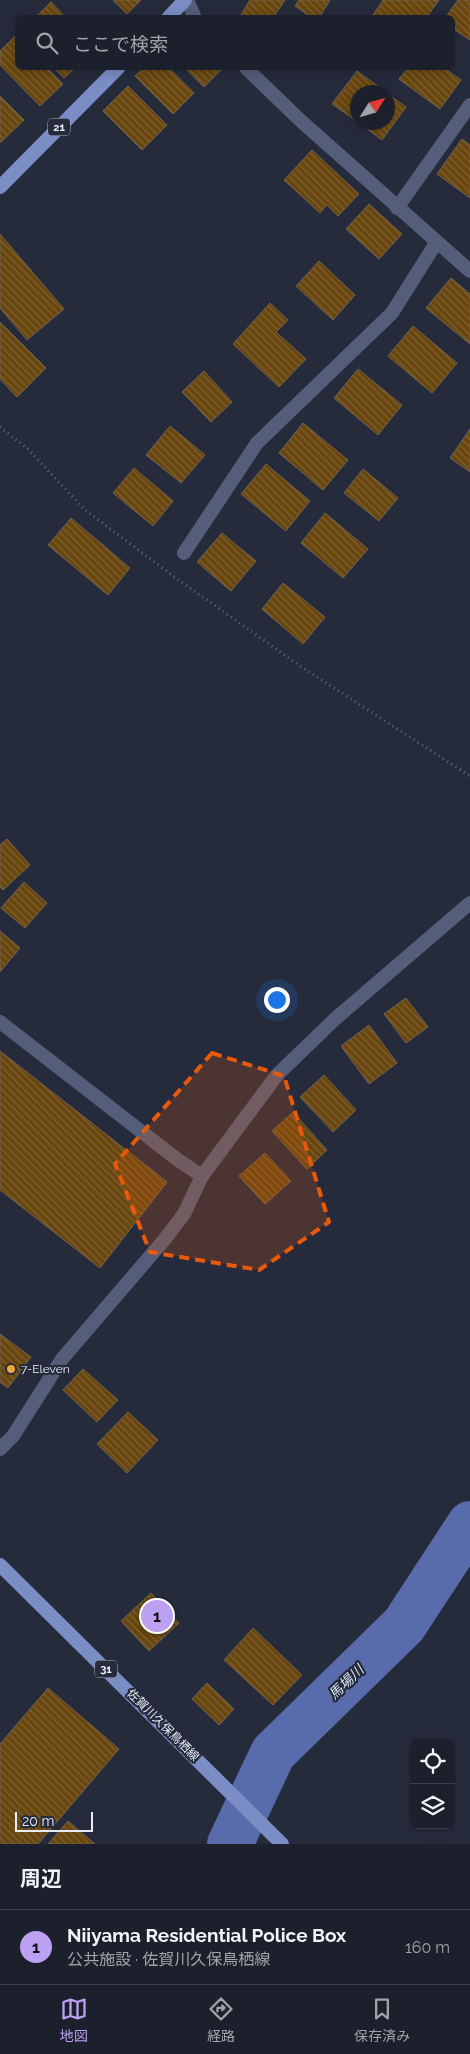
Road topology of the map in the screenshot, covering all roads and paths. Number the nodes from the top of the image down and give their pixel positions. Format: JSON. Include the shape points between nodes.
{"nodes":[{"id":1,"x":186,"y":0,"type":"edge"},
{"id":2,"x":171,"y":15,"type":"edge"},
{"id":3,"x":193,"y":15,"type":"edge"},
{"id":4,"x":116,"y":70,"type":"edge"},
{"id":5,"x":248,"y":70,"type":"edge"},
{"id":6,"x":470,"y":105,"type":"edge"},
{"id":7,"x":0,"y":187,"type":"edge"},
{"id":8,"x":397,"y":208,"type":"junction"},
{"id":9,"x":436,"y":243,"type":"junction"},
{"id":10,"x":470,"y":271,"type":"edge"},
{"id":11,"x":0,"y":427,"type":"edge"},
{"id":12,"x":184,"y":553,"type":"dead end"},
{"id":13,"x":470,"y":776,"type":"edge"},
{"id":14,"x":470,"y":903,"type":"edge"},
{"id":15,"x":0,"y":1022,"type":"edge"},
{"id":16,"x":202,"y":1176,"type":"junction"},
{"id":17,"x":0,"y":1450,"type":"edge"},
{"id":18,"x":0,"y":1565,"type":"edge"},
{"id":19,"x":282,"y":1844,"type":"edge"}],
"edges":[{"from":1,"to":2,"type":"main road"},
{"from":1,"to":3,"type":"street"},
{"from":4,"to":7,"type":"main road","number":"21"},
{"from":5,"to":8,"type":"street"},
{"from":6,"to":8,"type":"street"},
{"from":8,"to":9,"type":"street"},
{"from":9,"to":10,"type":"street"},
{"from":9,"to":12,"type":"street","via":[[392,313],[256,443]]},
{"from":11,"to":13,"type":"path","via":[[28,450],[86,510],[173,576],[300,666]]},
{"from":14,"to":16,"type":"street","via":[[335,1019],[277,1075]]},
{"from":15,"to":16,"type":"street"},
{"from":16,"to":17,"type":"street","via":[[184,1214],[62,1359],[14,1436]]},
{"from":18,"to":19,"type":"main road","name":"佐賀川久保鳥栖線","number":"31"}]}
